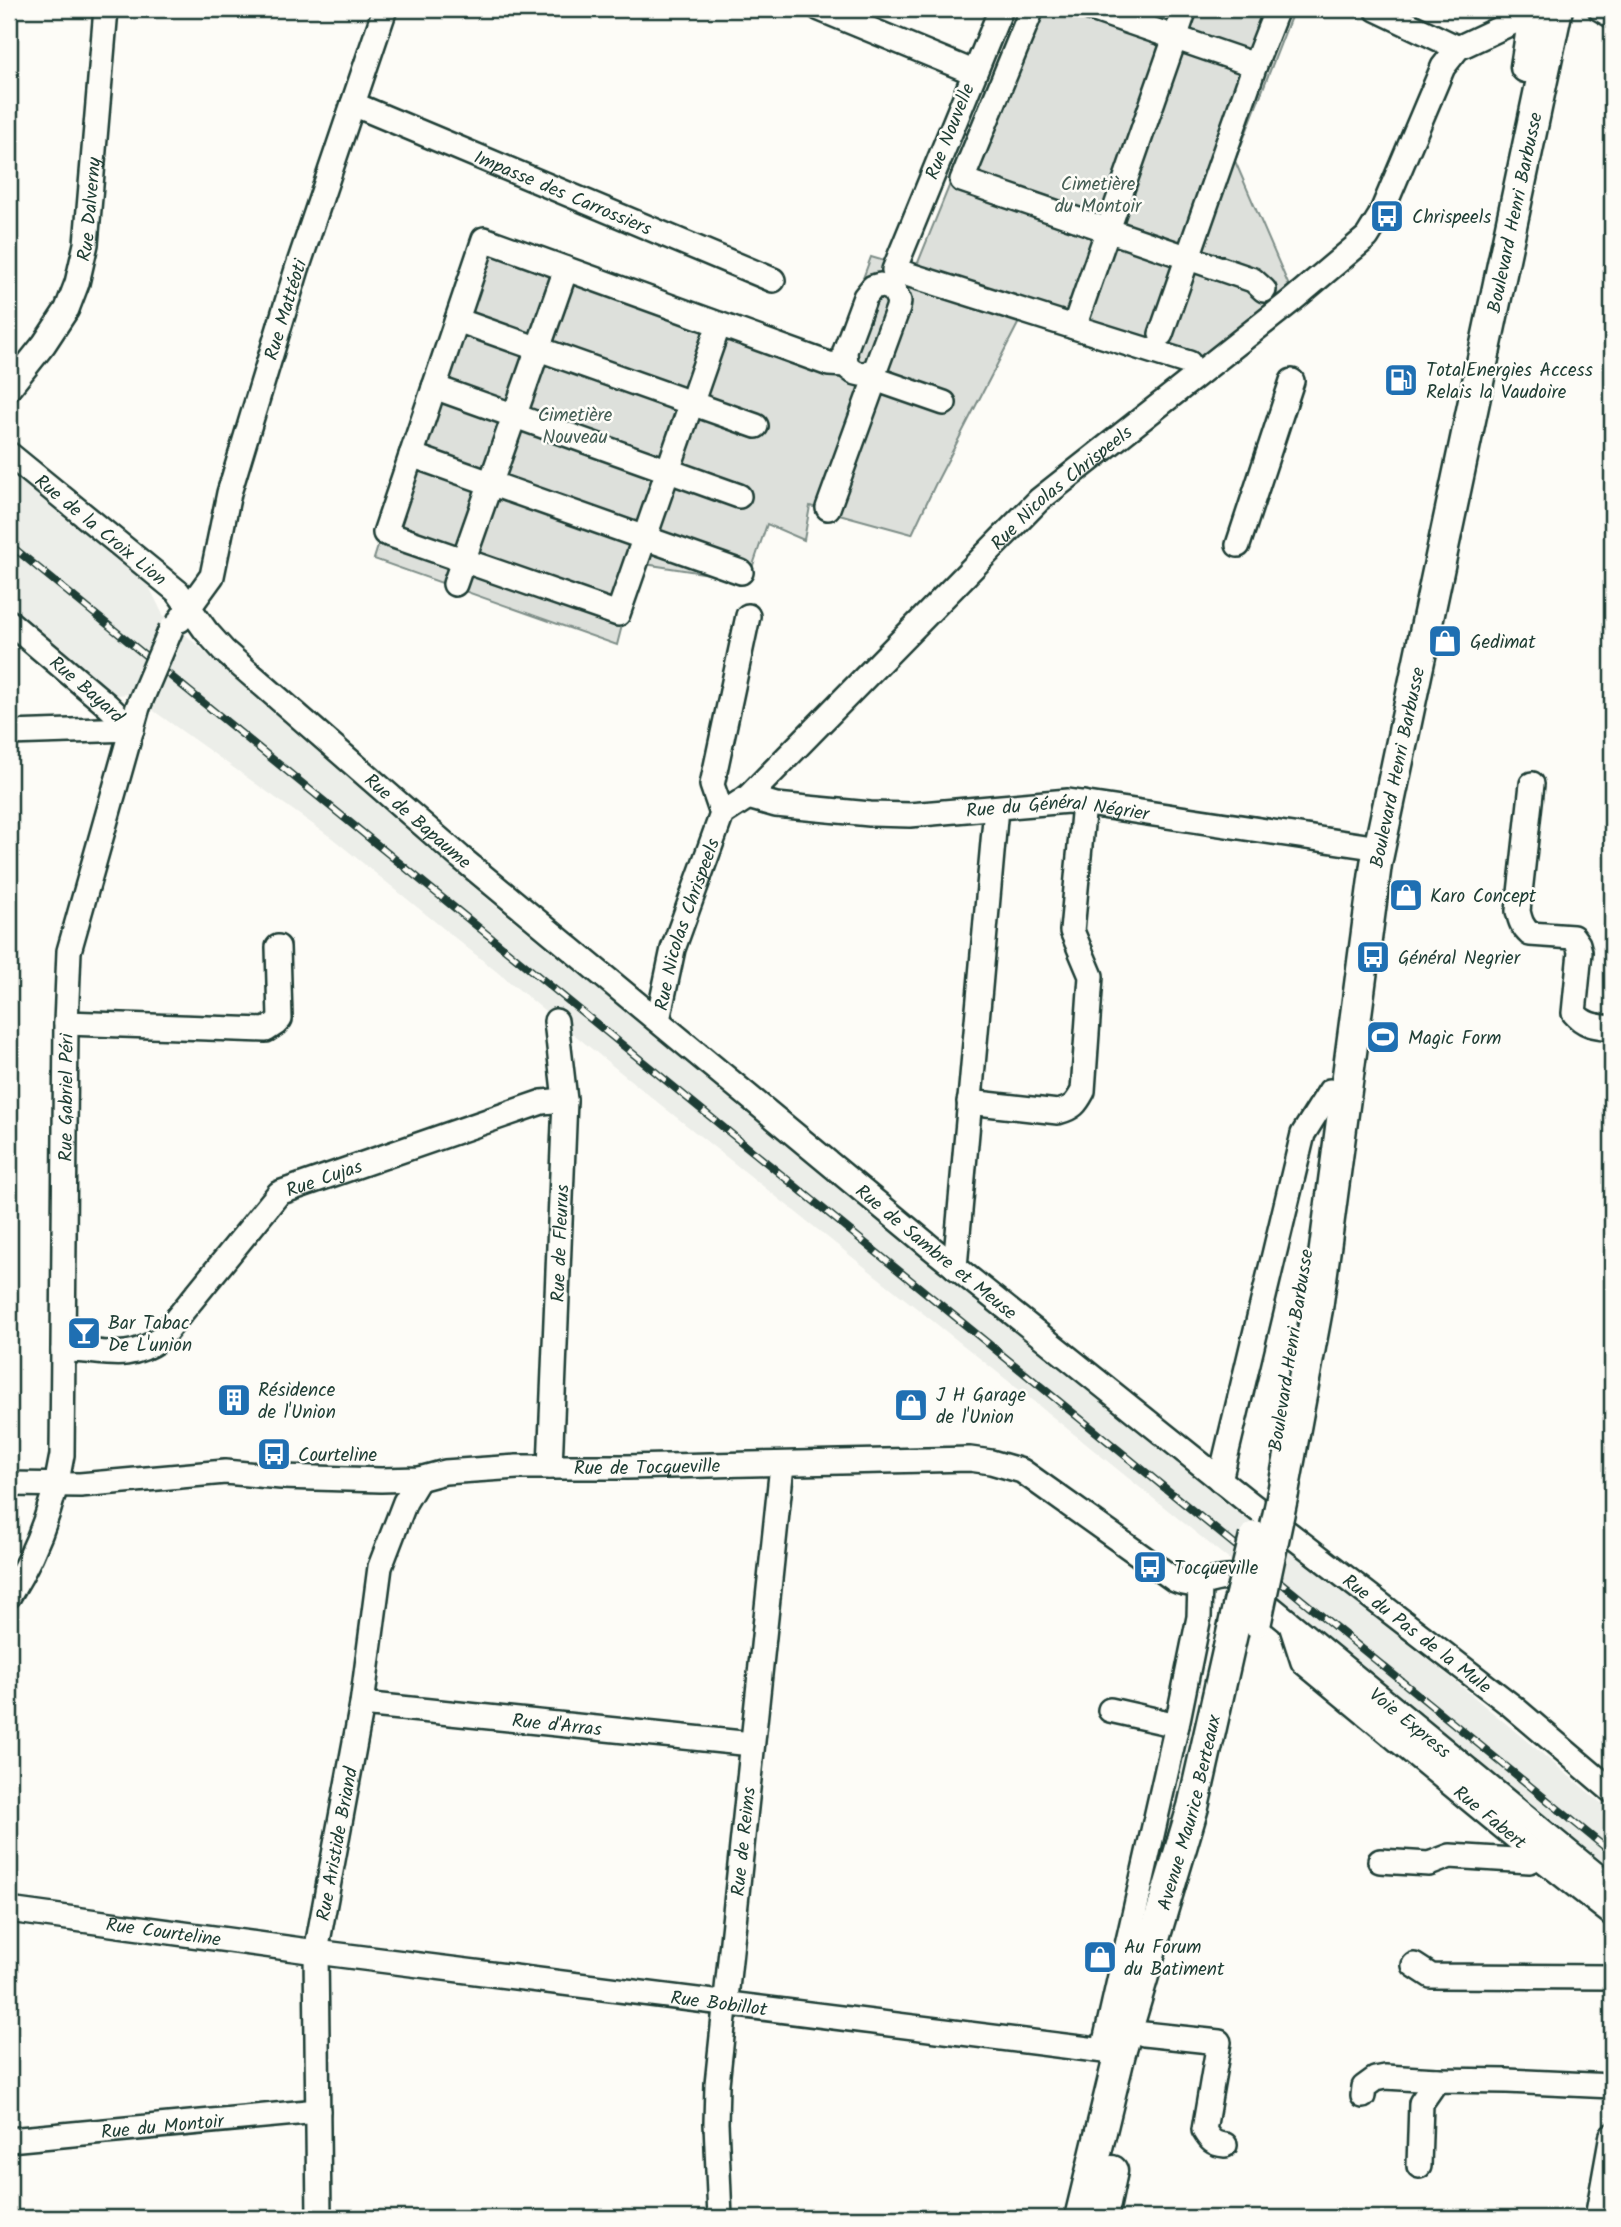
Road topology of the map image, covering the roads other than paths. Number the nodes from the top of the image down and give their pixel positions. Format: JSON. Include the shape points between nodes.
{"nodes":[{"id":1,"x":106,"y":9,"type":"edge"},
{"id":2,"x":385,"y":9,"type":"edge"},
{"id":3,"x":820,"y":9,"type":"edge"},
{"id":4,"x":1001,"y":9,"type":"edge"},
{"id":5,"x":1032,"y":9,"type":"edge"},
{"id":6,"x":1185,"y":9,"type":"edge"},
{"id":7,"x":1277,"y":9,"type":"edge"},
{"id":8,"x":1376,"y":9,"type":"edge"},
{"id":9,"x":1600,"y":9,"type":"edge"},
{"id":10,"x":1102,"y":10,"type":"edge"},
{"id":11,"x":1541,"y":11,"type":"edge"},
{"id":12,"x":1612,"y":16,"type":"edge"},
{"id":13,"x":1175,"y":37,"type":"junction"},
{"id":14,"x":1458,"y":48,"type":"junction"},
{"id":15,"x":1255,"y":65,"type":"junction"},
{"id":16,"x":974,"y":72,"type":"junction"},
{"id":17,"x":353,"y":104,"type":"junction"},
{"id":18,"x":1108,"y":229,"type":"junction"},
{"id":19,"x":1188,"y":257,"type":"junction"},
{"id":20,"x":566,"y":269,"type":"junction"},
{"id":21,"x":893,"y":270,"type":"junction"},
{"id":22,"x":773,"y":280,"type":"dead end"},
{"id":23,"x":1264,"y":290,"type":"dead end"},
{"id":24,"x":457,"y":320,"type":"junction"},
{"id":25,"x":719,"y":324,"type":"junction"},
{"id":26,"x":1074,"y":327,"type":"junction"},
{"id":27,"x":1161,"y":334,"type":"dead end"},
{"id":28,"x":538,"y":348,"type":"junction"},
{"id":29,"x":1189,"y":363,"type":"dead end"},
{"id":30,"x":846,"y":365,"type":"junction"},
{"id":31,"x":872,"y":376,"type":"junction"},
{"id":32,"x":1292,"y":381,"type":"dead end"},
{"id":33,"x":435,"y":387,"type":"junction"},
{"id":34,"x":9,"y":388,"type":"edge"},
{"id":35,"x":692,"y":403,"type":"junction"},
{"id":36,"x":944,"y":403,"type":"dead end"},
{"id":37,"x":514,"y":416,"type":"junction"},
{"id":38,"x":757,"y":426,"type":"dead end"},
{"id":39,"x":9,"y":454,"type":"edge"},
{"id":40,"x":411,"y":455,"type":"junction"},
{"id":41,"x":668,"y":471,"type":"junction"},
{"id":42,"x":491,"y":483,"type":"junction"},
{"id":43,"x":739,"y":496,"type":"dead end"},
{"id":44,"x":828,"y":508,"type":"dead end"},
{"id":45,"x":645,"y":538,"type":"junction"},
{"id":46,"x":1237,"y":545,"type":"dead end"},
{"id":47,"x":463,"y":560,"type":"junction"},
{"id":48,"x":741,"y":572,"type":"dead end"},
{"id":49,"x":455,"y":584,"type":"dead end"},
{"id":50,"x":189,"y":609,"type":"junction"},
{"id":51,"x":748,"y":616,"type":"dead end"},
{"id":52,"x":9,"y":622,"type":"edge"},
{"id":53,"x":135,"y":718,"type":"junction"},
{"id":54,"x":9,"y":733,"type":"edge"},
{"id":55,"x":1532,"y":784,"type":"dead end"},
{"id":56,"x":748,"y":797,"type":"junction"},
{"id":57,"x":1084,"y":803,"type":"junction"},
{"id":58,"x":996,"y":808,"type":"junction"},
{"id":59,"x":722,"y":814,"type":"junction"},
{"id":60,"x":1366,"y":846,"type":"junction"},
{"id":61,"x":278,"y":947,"type":"dead end"},
{"id":62,"x":658,"y":1020,"type":"junction"},
{"id":63,"x":556,"y":1021,"type":"dead end"},
{"id":64,"x":66,"y":1023,"type":"junction"},
{"id":65,"x":1612,"y":1028,"type":"edge"},
{"id":66,"x":1330,"y":1090,"type":"junction"},
{"id":67,"x":565,"y":1100,"type":"junction"},
{"id":68,"x":969,"y":1102,"type":"junction"},
{"id":69,"x":955,"y":1268,"type":"junction"},
{"id":70,"x":63,"y":1350,"type":"junction"},
{"id":71,"x":782,"y":1465,"type":"junction"},
{"id":72,"x":550,"y":1467,"type":"junction"},
{"id":73,"x":419,"y":1479,"type":"junction"},
{"id":74,"x":1220,"y":1480,"type":"junction"},
{"id":75,"x":9,"y":1484,"type":"edge"},
{"id":76,"x":57,"y":1485,"type":"junction"},
{"id":77,"x":1275,"y":1491,"type":"junction"},
{"id":78,"x":1200,"y":1584,"type":"junction"},
{"id":79,"x":9,"y":1596,"type":"edge"},
{"id":80,"x":1247,"y":1614,"type":"junction"},
{"id":81,"x":1291,"y":1625,"type":"junction"},
{"id":82,"x":362,"y":1704,"type":"junction"},
{"id":83,"x":1110,"y":1710,"type":"dead end"},
{"id":84,"x":1177,"y":1725,"type":"junction"},
{"id":85,"x":752,"y":1744,"type":"junction"},
{"id":86,"x":1612,"y":1791,"type":"edge"},
{"id":87,"x":1538,"y":1856,"type":"junction"},
{"id":88,"x":1380,"y":1861,"type":"dead end"},
{"id":89,"x":1612,"y":1888,"type":"edge"},
{"id":90,"x":9,"y":1910,"type":"edge"},
{"id":91,"x":1612,"y":1914,"type":"edge"},
{"id":92,"x":316,"y":1952,"type":"junction"},
{"id":93,"x":1414,"y":1965,"type":"dead end"},
{"id":94,"x":1612,"y":1977,"type":"edge"},
{"id":95,"x":725,"y":2003,"type":"junction"},
{"id":96,"x":1144,"y":2034,"type":"junction"},
{"id":97,"x":1113,"y":2048,"type":"junction"},
{"id":98,"x":1437,"y":2080,"type":"junction"},
{"id":99,"x":1612,"y":2086,"type":"edge"},
{"id":100,"x":1363,"y":2096,"type":"dead end"},
{"id":101,"x":318,"y":2111,"type":"junction"},
{"id":102,"x":1612,"y":2134,"type":"edge"},
{"id":103,"x":9,"y":2140,"type":"edge"},
{"id":104,"x":1225,"y":2145,"type":"dead end"},
{"id":105,"x":1419,"y":2166,"type":"dead end"},
{"id":106,"x":319,"y":2218,"type":"edge"},
{"id":107,"x":720,"y":2218,"type":"edge"},
{"id":108,"x":1080,"y":2218,"type":"edge"},
{"id":109,"x":1102,"y":2218,"type":"edge"},
{"id":110,"x":1597,"y":2218,"type":"edge"}],
"edges":[{"from":1,"to":34,"type":"street","name":"Rue Dalverny","via":[[86,244],[77,283],[67,309]]},
{"from":2,"to":17,"type":"street","name":"Rue Mattéoti"},
{"from":3,"to":16,"type":"street"},
{"from":4,"to":16,"type":"street","name":"Rue Nouvelle"},
{"from":5,"to":18,"type":"street","via":[[962,180]]},
{"from":6,"to":13,"type":"street"},
{"from":7,"to":15,"type":"street"},
{"from":8,"to":14,"type":"street"},
{"from":9,"to":12,"type":"street"},
{"from":10,"to":13,"type":"street"},
{"from":11,"to":14,"type":"street"},
{"from":11,"to":60,"type":"main road","name":"Boulevard Henri Barbusse","via":[[1433,525],[1410,614]]},
{"from":11,"to":77,"type":"main road","name":"Boulevard Henri Barbusse","via":[[1376,864],[1317,1309]]},
{"from":13,"to":15,"type":"street"},
{"from":13,"to":18,"type":"street"},
{"from":14,"to":56,"type":"street","name":"Rue Nicolas Chrispeels","via":[[1443,67],[1367,237],[1039,500]]},
{"from":15,"to":19,"type":"street"},
{"from":16,"to":21,"type":"street","name":"Rue Nouvelle"},
{"from":17,"to":22,"type":"street","name":"Impasse des Carrossiers"},
{"from":17,"to":50,"type":"street","name":"Rue Mattéoti","via":[[229,493],[212,576]]},
{"from":18,"to":19,"type":"street"},
{"from":18,"to":26,"type":"street"},
{"from":19,"to":23,"type":"street","via":[[1252,280]]},
{"from":19,"to":27,"type":"street"},
{"from":20,"to":24,"type":"street","via":[[484,239]]},
{"from":20,"to":25,"type":"street"},
{"from":20,"to":28,"type":"street"},
{"from":21,"to":26,"type":"street"},
{"from":21,"to":30,"type":"street","via":[[865,297],[845,351]]},
{"from":21,"to":31,"type":"street","via":[[898,308]]},
{"from":24,"to":28,"type":"street"},
{"from":24,"to":33,"type":"street"},
{"from":25,"to":30,"type":"street","via":[[829,364]]},
{"from":25,"to":35,"type":"street"},
{"from":26,"to":29,"type":"street"},
{"from":28,"to":35,"type":"street"},
{"from":28,"to":37,"type":"street"},
{"from":30,"to":31,"type":"street"},
{"from":31,"to":36,"type":"street"},
{"from":31,"to":44,"type":"street"},
{"from":32,"to":46,"type":"street"},
{"from":33,"to":37,"type":"street"},
{"from":33,"to":40,"type":"street"},
{"from":35,"to":38,"type":"street"},
{"from":35,"to":41,"type":"street"},
{"from":37,"to":41,"type":"street"},
{"from":37,"to":42,"type":"street"},
{"from":39,"to":50,"type":"street","name":"Rue de la Croix Lion","via":[[178,592]]},
{"from":40,"to":42,"type":"street"},
{"from":40,"to":47,"type":"street","via":[[385,533]]},
{"from":41,"to":43,"type":"street"},
{"from":41,"to":45,"type":"street"},
{"from":42,"to":45,"type":"street"},
{"from":42,"to":47,"type":"street"},
{"from":45,"to":47,"type":"street","via":[[618,614]]},
{"from":45,"to":48,"type":"street"},
{"from":47,"to":49,"type":"street"},
{"from":50,"to":53,"type":"street","name":"Rue Gabriel Péri","bridge":true,"via":[[171,629]]},
{"from":50,"to":62,"type":"street","name":"Rue de Bapaume","via":[[224,651],[306,724]]},
{"from":51,"to":59,"type":"street","via":[[712,785]]},
{"from":52,"to":53,"type":"street","name":"Rue Bayard","via":[[107,705]]},
{"from":53,"to":54,"type":"street"},
{"from":53,"to":64,"type":"street","name":"Rue Gabriel Péri","via":[[69,951]]},
{"from":55,"to":65,"type":"street","via":[[1520,920],[1530,933],[1573,937],[1580,953],[1574,1013],[1589,1025]]},
{"from":56,"to":58,"type":"street","name":"Rue du Général Négrier","via":[[776,805],[909,816]]},
{"from":56,"to":59,"type":"street","name":"Rue Nicolas Chrispeels"},
{"from":57,"to":58,"type":"street","name":"Rue du Général Négrier"},
{"from":57,"to":60,"type":"street","name":"Rue du Général Négrier"},
{"from":57,"to":68,"type":"street","via":[[1072,931],[1091,976],[1083,1091],[1071,1109],[1058,1112]]},
{"from":58,"to":68,"type":"street"},
{"from":59,"to":62,"type":"street","name":"Rue Nicolas Chrispeels","via":[[673,950]]},
{"from":60,"to":66,"type":"main road","name":"Boulevard Henri Barbusse"},
{"from":61,"to":64,"type":"street","via":[[279,1019],[266,1030]]},
{"from":62,"to":69,"type":"street","name":"Rue de Sambre et Meuse"},
{"from":63,"to":67,"type":"street","name":"Rue de Fleurus"},
{"from":64,"to":70,"type":"street","name":"Rue Gabriel Péri"},
{"from":66,"to":74,"type":"street","name":"Boulevard Henri Barbusse","via":[[1303,1134]]},
{"from":66,"to":77,"type":"main road","name":"Boulevard Henri Barbusse"},
{"from":67,"to":70,"type":"street","name":"Rue Cujas","via":[[541,1102],[279,1193],[160,1339],[125,1355]]},
{"from":67,"to":72,"type":"street","name":"Rue de Fleurus"},
{"from":68,"to":69,"type":"street"},
{"from":69,"to":74,"type":"street","name":"Rue de Sambre et Meuse"},
{"from":70,"to":76,"type":"street","name":"Rue Gabriel Péri","via":[[62,1455]]},
{"from":71,"to":72,"type":"street","name":"Rue de Tocqueville"},
{"from":71,"to":78,"type":"street","name":"Rue de Tocqueville","via":[[970,1459],[1002,1465],[1046,1486],[1175,1580]]},
{"from":71,"to":85,"type":"street","name":"Rue de Reims"},
{"from":72,"to":73,"type":"street","name":"Rue de Tocqueville","via":[[445,1472]]},
{"from":73,"to":76,"type":"street","name":"Rue de Tocqueville","via":[[225,1472]]},
{"from":73,"to":82,"type":"street","name":"Rue Aristide Briand","via":[[380,1567]]},
{"from":74,"to":86,"type":"street","name":"Rue du Pas de la Mule","via":[[1512,1706]]},
{"from":75,"to":76,"type":"street","name":"Rue de Tocqueville"},
{"from":76,"to":79,"type":"street","name":"Rue Gabriel Péri"},
{"from":77,"to":80,"type":"main road","name":"Boulevard Henri Barbusse","bridge":true},
{"from":78,"to":81,"type":"street","name":"Voie Express","via":[[1234,1578]]},
{"from":78,"to":84,"type":"street","name":"Avenue Maurice Berteaux","via":[[1199,1617]]},
{"from":80,"to":96,"type":"main road","name":"Avenue Maurice Berteaux"},
{"from":80,"to":97,"type":"main road","name":"Avenue Maurice Berteaux","via":[[1194,1807]]},
{"from":81,"to":87,"type":"street","name":"Rue Fabert","via":[[1303,1662]]},
{"from":81,"to":89,"type":"street","name":"Voie Express"},
{"from":82,"to":85,"type":"street","name":"Rue d'Arras"},
{"from":82,"to":92,"type":"street","name":"Rue Aristide Briand"},
{"from":83,"to":84,"type":"street"},
{"from":84,"to":97,"type":"street","name":"Avenue Maurice Berteaux"},
{"from":85,"to":95,"type":"street","name":"Rue de Reims"},
{"from":87,"to":88,"type":"street","via":[[1530,1861],[1450,1856],[1429,1864]]},
{"from":87,"to":91,"type":"street","name":"Rue Fabert"},
{"from":90,"to":92,"type":"street","name":"Rue Courteline"},
{"from":92,"to":95,"type":"street","name":"Rue Bobillot"},
{"from":92,"to":101,"type":"street","name":"Rue Aristide Briand"},
{"from":93,"to":94,"type":"street","via":[[1431,1976]]},
{"from":95,"to":97,"type":"street","name":"Rue Bobillot"},
{"from":95,"to":107,"type":"street","name":"Rue de Reims","via":[[716,2097]]},
{"from":96,"to":104,"type":"street","via":[[1219,2042],[1205,2130],[1210,2140]]},
{"from":96,"to":109,"type":"main road","name":"Avenue Maurice Berteaux"},
{"from":97,"to":108,"type":"main road","name":"Avenue Maurice Berteaux"},
{"from":98,"to":99,"type":"street"},
{"from":98,"to":100,"type":"street","via":[[1375,2079],[1364,2087]]},
{"from":98,"to":105,"type":"street","via":[[1421,2102]]},
{"from":101,"to":103,"type":"street","name":"Rue du Montoir"},
{"from":101,"to":106,"type":"street","name":"Rue Aristide Briand"},
{"from":102,"to":110,"type":"street"}]}
